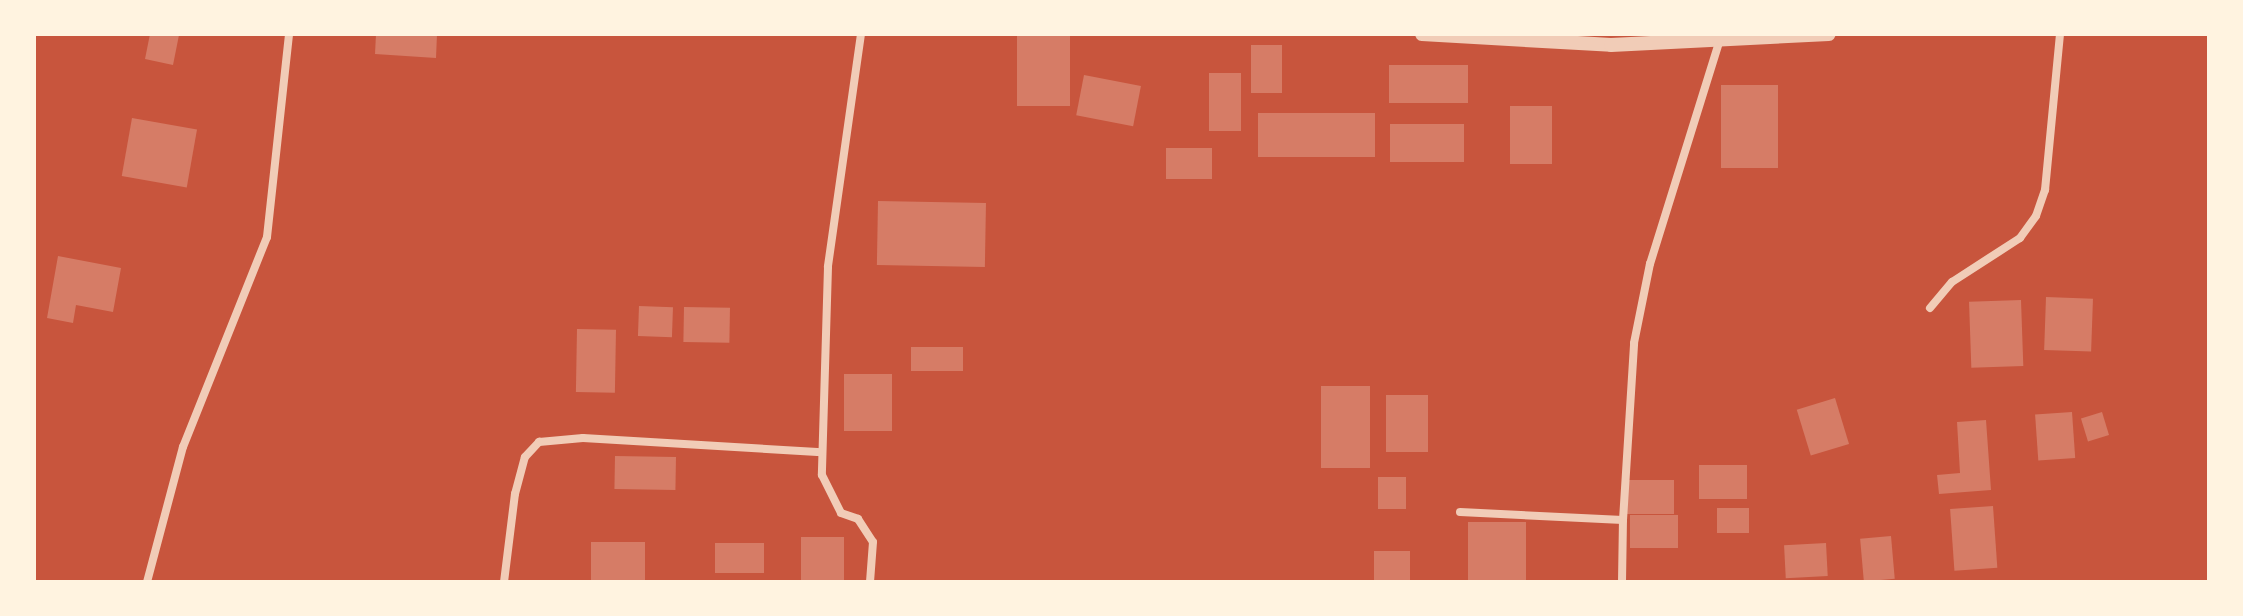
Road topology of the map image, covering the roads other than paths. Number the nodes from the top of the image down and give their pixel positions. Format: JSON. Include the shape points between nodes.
{"nodes":[{"id":1,"x":289,"y":34,"type":"edge"},
{"id":2,"x":861,"y":34,"type":"edge"},
{"id":3,"x":1422,"y":34,"type":"edge"},
{"id":4,"x":1829,"y":34,"type":"edge"},
{"id":5,"x":2060,"y":34,"type":"edge"},
{"id":6,"x":1684,"y":38,"type":"edge"},
{"id":7,"x":1719,"y":42,"type":"junction"},
{"id":8,"x":1930,"y":308,"type":"dead end"},
{"id":9,"x":822,"y":452,"type":"junction"},
{"id":10,"x":1460,"y":512,"type":"dead end"},
{"id":11,"x":1623,"y":520,"type":"junction"},
{"id":12,"x":147,"y":582,"type":"edge"},
{"id":13,"x":504,"y":582,"type":"edge"},
{"id":14,"x":870,"y":582,"type":"edge"},
{"id":15,"x":1622,"y":582,"type":"edge"}],
"edges":[{"from":1,"to":12,"type":"street","via":[[267,237],[183,447]]},
{"from":2,"to":9,"type":"street","via":[[828,267]]},
{"from":3,"to":6,"type":"street","via":[[1597,45]]},
{"from":4,"to":7,"type":"street"},
{"from":5,"to":8,"type":"street","via":[[2045,190],[2036,216],[2020,238],[1952,282]]},
{"from":6,"to":7,"type":"street"},
{"from":7,"to":11,"type":"street","via":[[1650,264],[1637,330]]},
{"from":9,"to":13,"type":"street","via":[[583,438],[539,442],[525,457],[515,494]]},
{"from":9,"to":14,"type":"street","via":[[829,496],[841,513],[858,519],[873,542]]},
{"from":10,"to":11,"type":"street"},
{"from":11,"to":15,"type":"street"}]}
